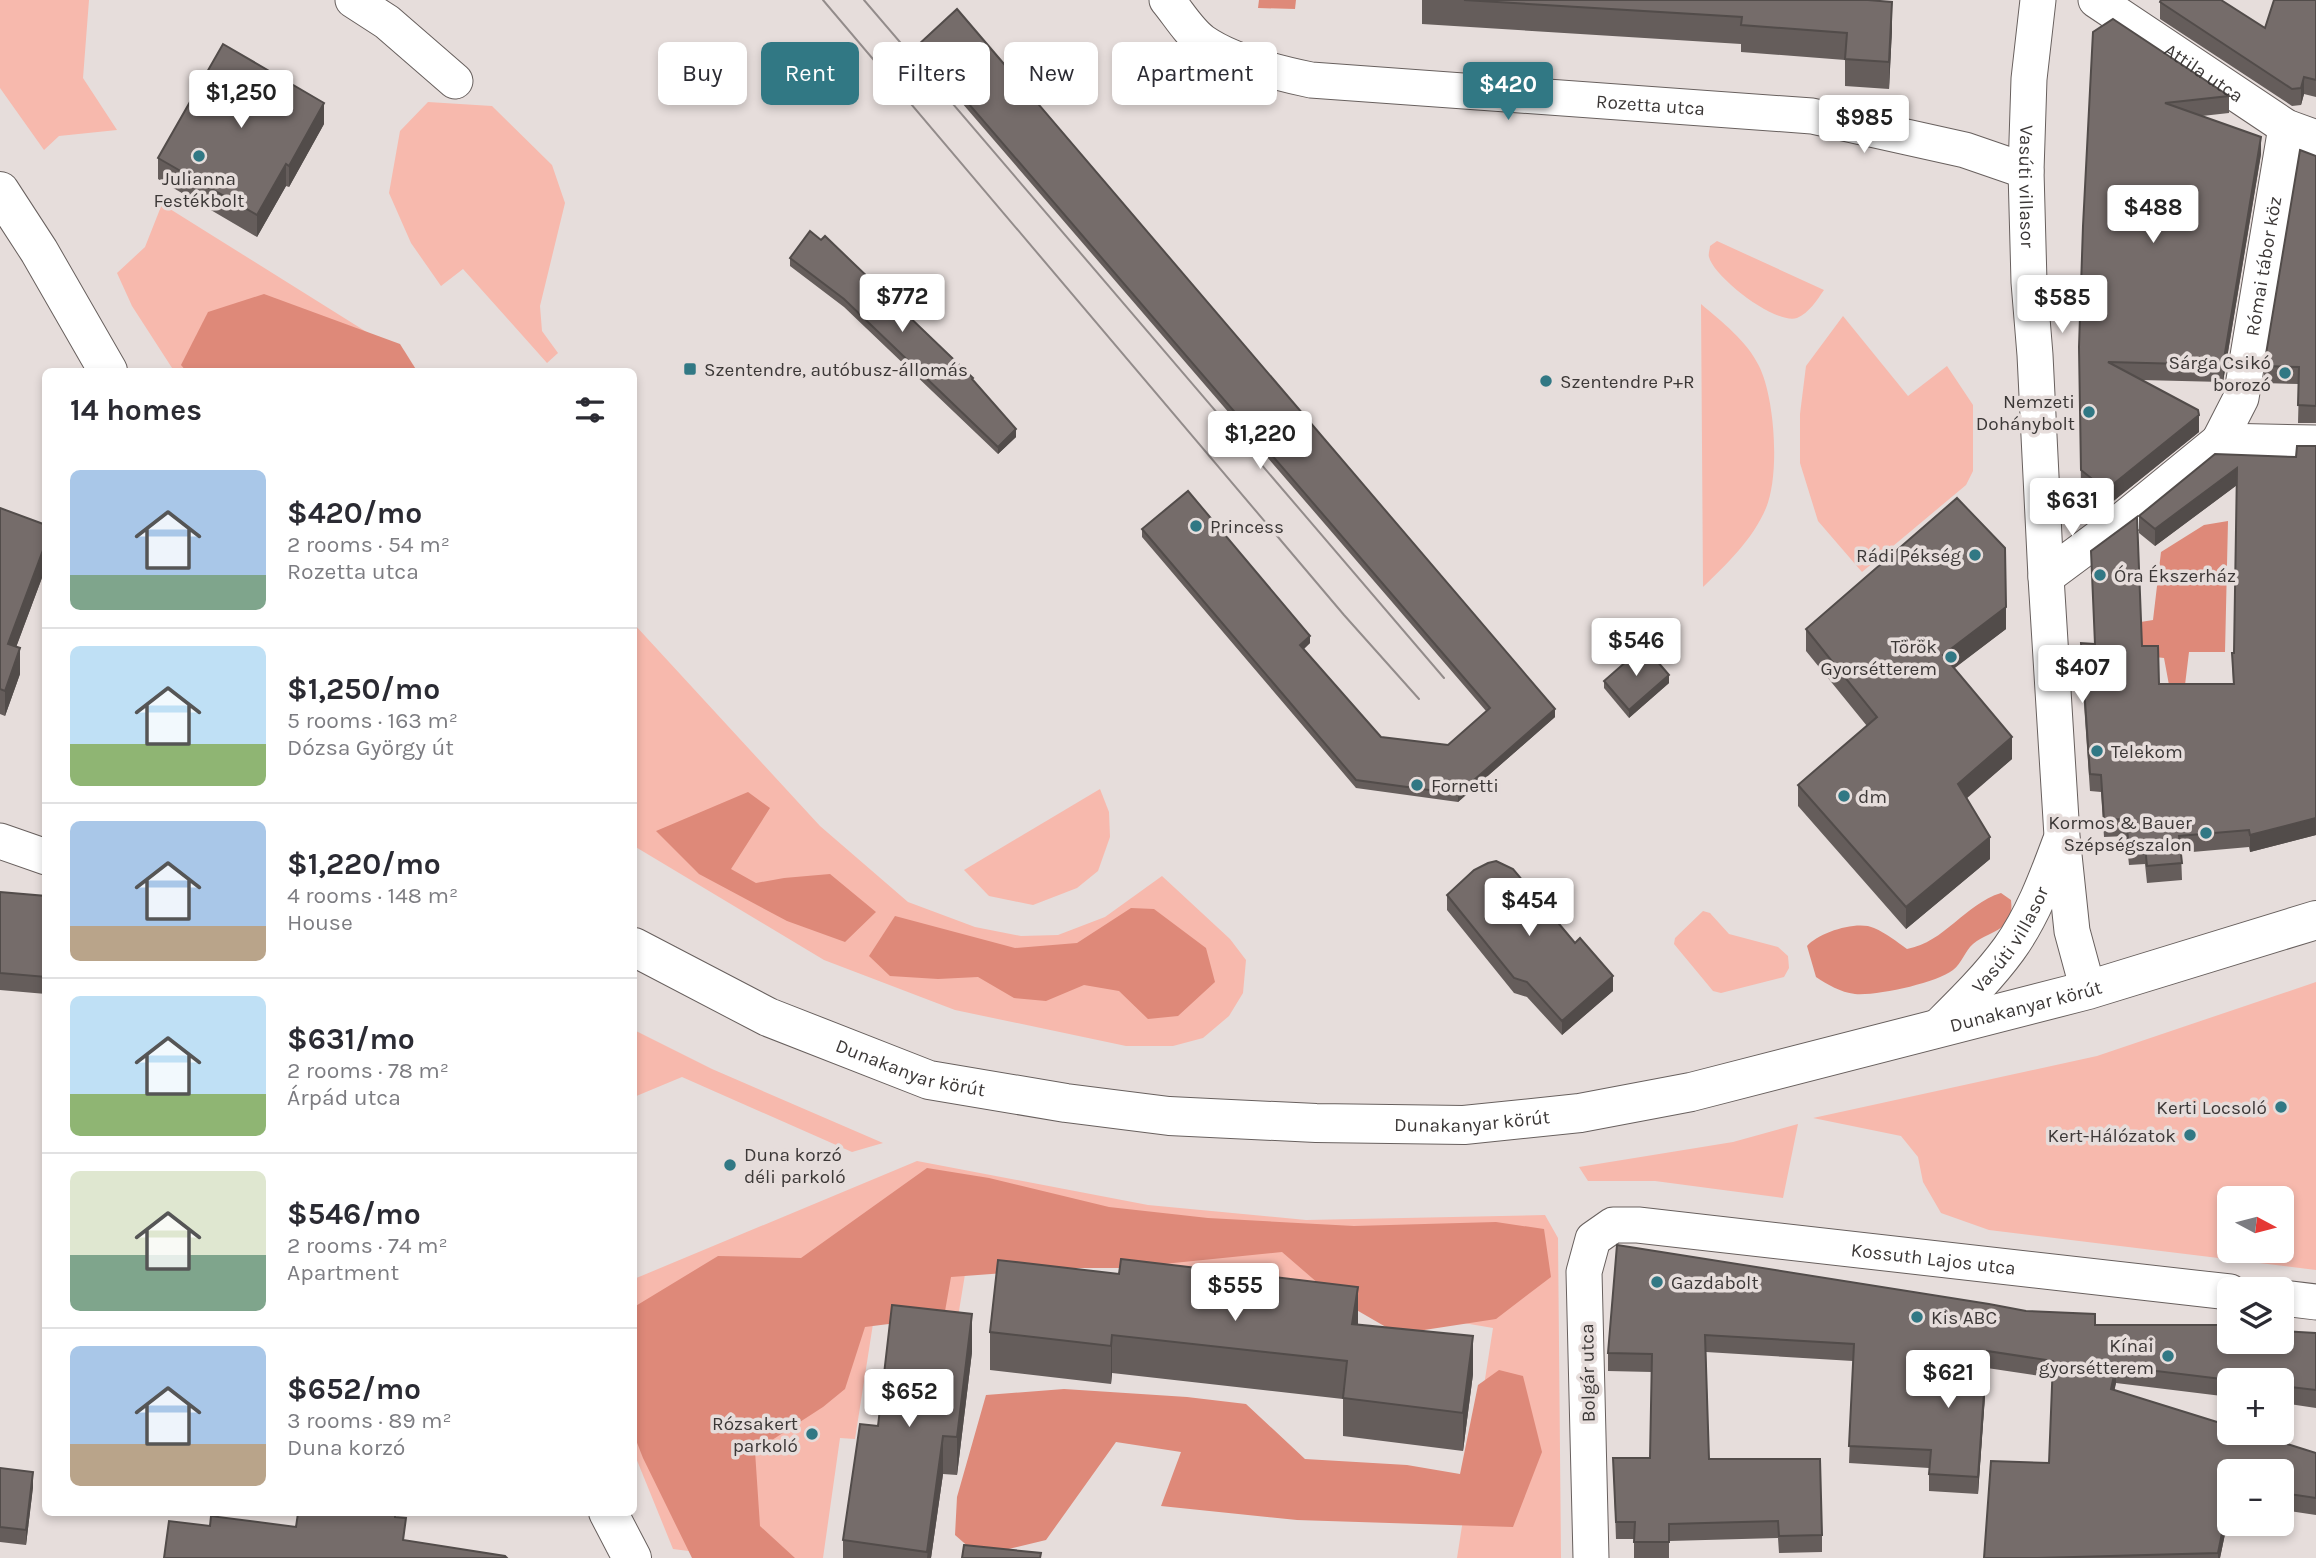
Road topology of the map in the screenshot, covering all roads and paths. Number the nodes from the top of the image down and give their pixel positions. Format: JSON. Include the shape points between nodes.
{"nodes":[{"id":1,"x":353,"y":0,"type":"edge"},
{"id":2,"x":1167,"y":0,"type":"edge"},
{"id":3,"x":2038,"y":0,"type":"edge"},
{"id":4,"x":2096,"y":0,"type":"edge"},
{"id":5,"x":455,"y":82,"type":"dead end"},
{"id":6,"x":2301,"y":132,"type":"edge"},
{"id":7,"x":2026,"y":171,"type":"junction"},
{"id":8,"x":0,"y":191,"type":"edge"},
{"id":9,"x":106,"y":368,"type":"edge"},
{"id":10,"x":2219,"y":442,"type":"junction"},
{"id":11,"x":2316,"y":443,"type":"edge"},
{"id":12,"x":2046,"y":577,"type":"junction"},
{"id":13,"x":2062,"y":836,"type":"junction"},
{"id":14,"x":0,"y":841,"type":"edge"},
{"id":15,"x":42,"y":856,"type":"edge"},
{"id":16,"x":2316,"y":920,"type":"edge"},
{"id":17,"x":637,"y":949,"type":"edge"},
{"id":18,"x":2088,"y":990,"type":"junction"},
{"id":19,"x":1936,"y":1029,"type":"junction"},
{"id":20,"x":1638,"y":1225,"type":"joint"},
{"id":21,"x":2217,"y":1291,"type":"edge"},
{"id":22,"x":2294,"y":1299,"type":"edge"},
{"id":23,"x":2316,"y":1302,"type":"edge"},
{"id":24,"x":610,"y":1516,"type":"edge"},
{"id":25,"x":632,"y":1558,"type":"edge"},
{"id":26,"x":1591,"y":1558,"type":"edge"}],
"edges":[{"from":1,"to":5,"type":"street","via":[[387,22]]},
{"from":2,"to":7,"type":"street","name":"Rozetta utca","via":[[1202,41],[1269,70],[1311,80],[1812,116],[1965,150]]},
{"from":3,"to":7,"type":"street","name":"Vasúti villasor"},
{"from":4,"to":6,"type":"street","name":"Attila utca"},
{"from":6,"to":10,"type":"street","name":"Római tábor köz","via":[[2241,398]]},
{"from":7,"to":12,"type":"street","name":"Vasúti villasor"},
{"from":8,"to":9,"type":"main road"},
{"from":10,"to":11,"type":"street"},
{"from":10,"to":12,"type":"street"},
{"from":12,"to":13,"type":"street","name":"Vasúti villasor"},
{"from":13,"to":18,"type":"street","name":"Vasúti villasor","via":[[2072,931]]},
{"from":13,"to":19,"type":"street","name":"Vasúti villasor","via":[[2036,903],[2009,949]]},
{"from":14,"to":15,"type":"street"},
{"from":16,"to":18,"type":"main road","name":"Dunakanyar körút"},
{"from":17,"to":19,"type":"main road","name":"Dunakanyar körút","via":[[768,1017],[929,1080],[1169,1116],[1316,1124],[1464,1125],[1580,1113],[1691,1092]]},
{"from":18,"to":19,"type":"main road","name":"Dunakanyar körút"},
{"from":20,"to":21,"type":"street","name":"Kossuth Lajos utca"},
{"from":20,"to":26,"type":"street","name":"Bolgár utca","via":[[1613,1224],[1602,1231],[1593,1239],[1584,1272]]},
{"from":22,"to":23,"type":"street"},
{"from":24,"to":25,"type":"main road"}]}
